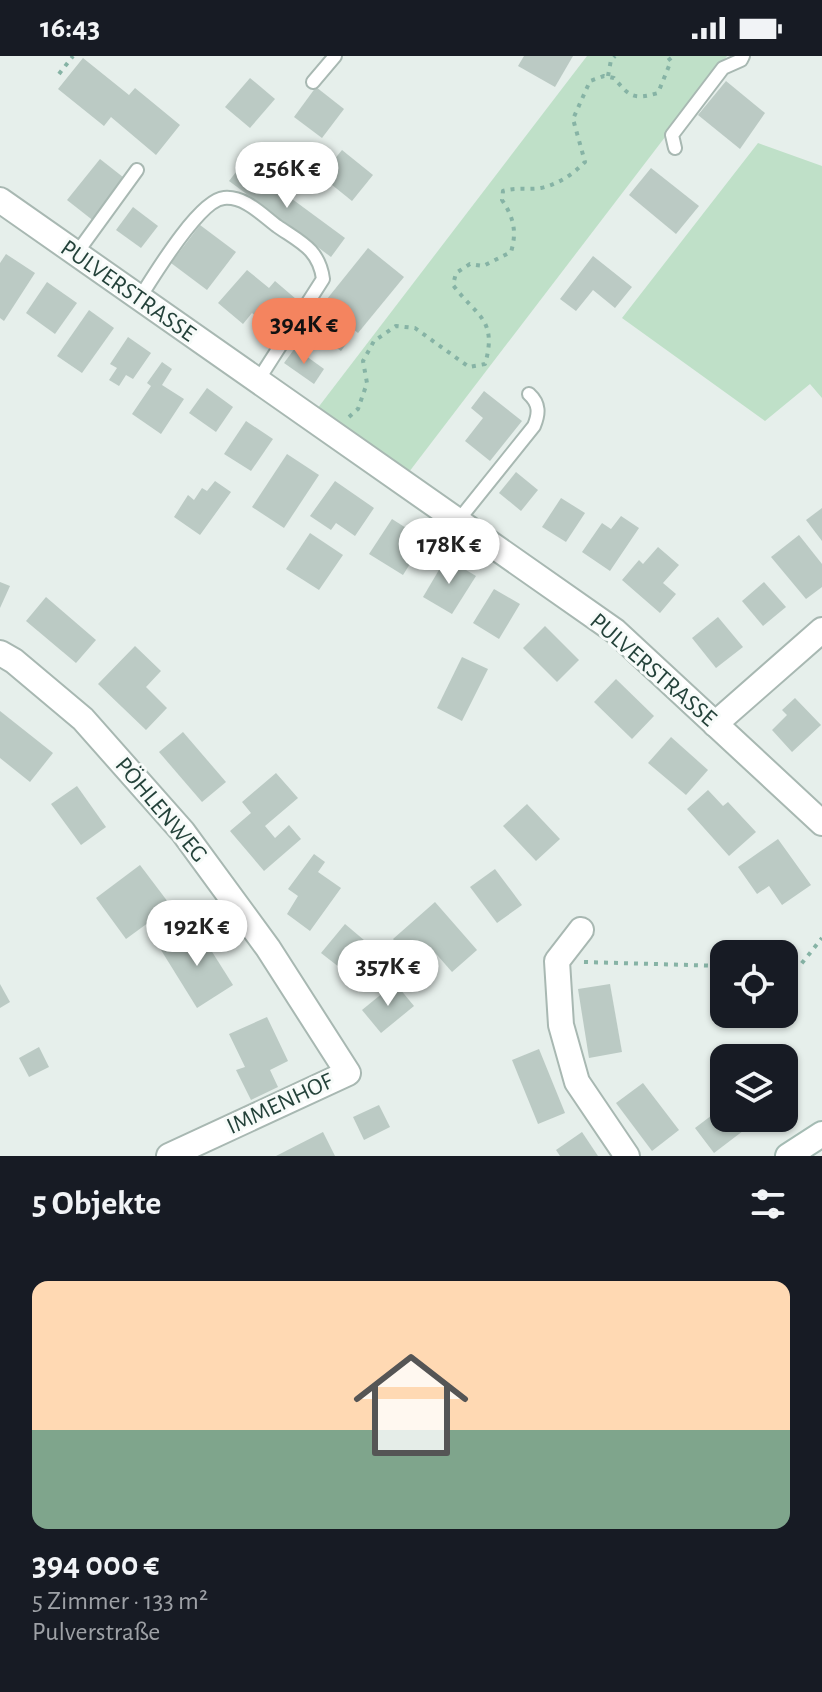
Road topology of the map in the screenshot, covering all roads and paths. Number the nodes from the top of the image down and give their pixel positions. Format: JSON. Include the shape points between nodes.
{"nodes":[{"id":1,"x":73,"y":56,"type":"edge"},
{"id":2,"x":335,"y":56,"type":"edge"},
{"id":3,"x":615,"y":56,"type":"edge"},
{"id":4,"x":667,"y":56,"type":"edge"},
{"id":5,"x":743,"y":56,"type":"edge"},
{"id":6,"x":59,"y":74,"type":"dead end"},
{"id":7,"x":607,"y":77,"type":"junction"},
{"id":8,"x":313,"y":82,"type":"dead end"},
{"id":9,"x":675,"y":148,"type":"dead end"},
{"id":10,"x":137,"y":170,"type":"dead end"},
{"id":11,"x":0,"y":200,"type":"edge"},
{"id":12,"x":76,"y":254,"type":"junction"},
{"id":13,"x":139,"y":299,"type":"junction"},
{"id":14,"x":257,"y":382,"type":"junction"},
{"id":15,"x":529,"y":394,"type":"dead end"},
{"id":16,"x":331,"y":434,"type":"junction"},
{"id":17,"x":457,"y":522,"type":"junction"},
{"id":18,"x":822,"y":630,"type":"edge"},
{"id":19,"x":0,"y":653,"type":"edge"},
{"id":20,"x":715,"y":724,"type":"junction"},
{"id":21,"x":822,"y":823,"type":"edge"},
{"id":22,"x":581,"y":930,"type":"dead end"},
{"id":23,"x":822,"y":938,"type":"edge"},
{"id":24,"x":557,"y":961,"type":"junction"},
{"id":25,"x":710,"y":966,"type":"edge"},
{"id":26,"x":798,"y":968,"type":"edge"},
{"id":27,"x":348,"y":1073,"type":"joint"},
{"id":28,"x":822,"y":1134,"type":"edge"},
{"id":29,"x":169,"y":1156,"type":"edge"},
{"id":30,"x":627,"y":1156,"type":"edge"},
{"id":31,"x":788,"y":1156,"type":"edge"}],
"edges":[{"from":1,"to":6,"type":"path"},
{"from":2,"to":8,"type":"lane"},
{"from":3,"to":7,"type":"path"},
{"from":4,"to":7,"type":"path","via":[[671,61],[658,93],[639,98]]},
{"from":5,"to":9,"type":"lane","via":[[723,68],[701,94],[672,135]]},
{"from":7,"to":16,"type":"path","via":[[590,81],[573,119],[585,162],[551,184],[503,191],[516,233],[511,252],[456,273],[453,285],[482,316],[491,342],[485,364],[469,367],[415,328],[396,326],[374,341],[363,361],[367,383],[358,409]]},
{"from":10,"to":12,"type":"lane"},
{"from":11,"to":12,"type":"street","name":"PULVERSTRASSE"},
{"from":12,"to":13,"type":"street","name":"PULVERSTRASSE"},
{"from":13,"to":14,"type":"street","name":"PULVERSTRASSE"},
{"from":13,"to":14,"type":"lane","via":[[211,201],[242,201],[301,242],[321,263],[323,279]]},
{"from":14,"to":16,"type":"street","name":"PULVERSTRASSE"},
{"from":15,"to":17,"type":"lane","via":[[538,409],[534,426]]},
{"from":16,"to":17,"type":"street","name":"PULVERSTRASSE"},
{"from":17,"to":20,"type":"street","name":"PULVERSTRASSE","via":[[615,631]]},
{"from":18,"to":20,"type":"street"},
{"from":19,"to":27,"type":"street","name":"PÖHLENWEG","via":[[83,719],[183,832],[268,948]]},
{"from":20,"to":21,"type":"street","name":"PULVERSTRASSE"},
{"from":22,"to":24,"type":"street"},
{"from":23,"to":26,"type":"path"},
{"from":24,"to":25,"type":"path"},
{"from":24,"to":30,"type":"street","via":[[561,1025],[577,1082]]},
{"from":27,"to":29,"type":"street","name":"IMMENHOF"},
{"from":28,"to":31,"type":"street"}]}
